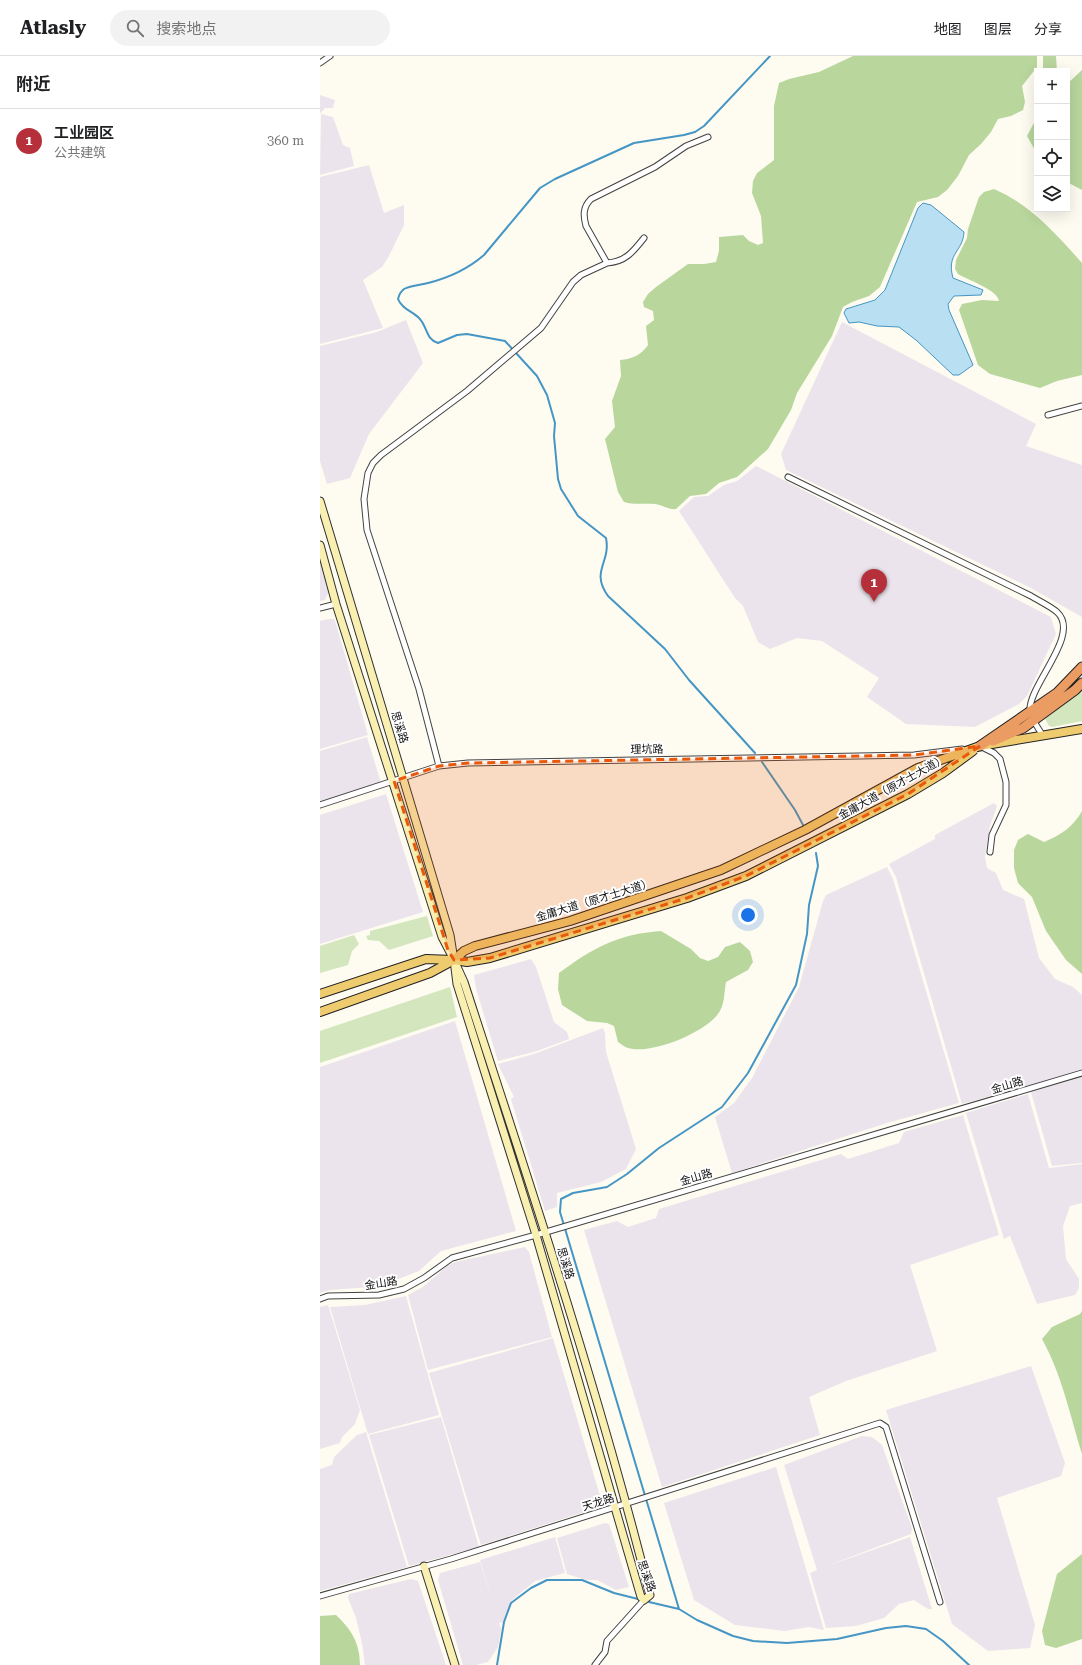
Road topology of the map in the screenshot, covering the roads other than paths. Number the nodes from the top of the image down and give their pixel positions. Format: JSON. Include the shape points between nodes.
{"nodes":[{"id":1,"x":330,"y":56,"type":"edge"},
{"id":2,"x":320,"y":63,"type":"edge"},
{"id":3,"x":708,"y":136,"type":"dead end"},
{"id":4,"x":644,"y":238,"type":"dead end"},
{"id":5,"x":607,"y":263,"type":"junction"},
{"id":6,"x":1082,"y":406,"type":"edge"},
{"id":7,"x":1048,"y":415,"type":"dead end"},
{"id":8,"x":788,"y":476,"type":"dead end"},
{"id":9,"x":320,"y":501,"type":"edge"},
{"id":10,"x":320,"y":545,"type":"edge"},
{"id":11,"x":336,"y":604,"type":"junction"},
{"id":12,"x":320,"y":608,"type":"edge"},
{"id":13,"x":1082,"y":667,"type":"edge"},
{"id":14,"x":1082,"y":683,"type":"edge"},
{"id":15,"x":1030,"y":710,"type":"junction"},
{"id":16,"x":1034,"y":721,"type":"junction"},
{"id":17,"x":1082,"y":729,"type":"edge"},
{"id":18,"x":1043,"y":736,"type":"junction"},
{"id":19,"x":980,"y":746,"type":"junction"},
{"id":20,"x":439,"y":766,"type":"junction"},
{"id":21,"x":403,"y":777,"type":"junction"},
{"id":22,"x":394,"y":781,"type":"junction"},
{"id":23,"x":320,"y":805,"type":"edge"},
{"id":24,"x":808,"y":829,"type":"junction"},
{"id":25,"x":814,"y":841,"type":"junction"},
{"id":26,"x":990,"y":852,"type":"dead end"},
{"id":27,"x":454,"y":960,"type":"junction"},
{"id":28,"x":320,"y":994,"type":"edge"},
{"id":29,"x":320,"y":1012,"type":"edge"},
{"id":30,"x":1082,"y":1072,"type":"edge"},
{"id":31,"x":546,"y":1232,"type":"junction"},
{"id":32,"x":536,"y":1235,"type":"junction"},
{"id":33,"x":320,"y":1299,"type":"edge"},
{"id":34,"x":627,"y":1503,"type":"junction"},
{"id":35,"x":614,"y":1507,"type":"junction"},
{"id":36,"x":424,"y":1566,"type":"junction"},
{"id":37,"x":320,"y":1596,"type":"edge"},
{"id":38,"x":644,"y":1600,"type":"junction"},
{"id":39,"x":940,"y":1602,"type":"dead end"},
{"id":40,"x":455,"y":1665,"type":"edge"},
{"id":41,"x":595,"y":1665,"type":"edge"}],
"edges":[{"from":1,"to":2,"type":"street"},
{"from":3,"to":5,"type":"street","via":[[586,204],[586,226]]},
{"from":4,"to":5,"type":"street","via":[[628,258]]},
{"from":5,"to":20,"type":"street","via":[[591,269],[573,282],[541,328],[467,391],[381,455],[368,473],[364,499],[367,530],[419,690]]},
{"from":6,"to":7,"type":"street"},
{"from":8,"to":15,"type":"street","via":[[1031,596],[1058,612],[1062,618],[1059,648],[1031,700]]},
{"from":9,"to":21,"type":"street","name":"思溪路"},
{"from":10,"to":11,"type":"street","name":"思溪路"},
{"from":11,"to":12,"type":"street"},
{"from":11,"to":22,"type":"street","name":"思溪路"},
{"from":13,"to":15,"type":"highway","via":[[1057,693]]},
{"from":14,"to":16,"type":"highway"},
{"from":15,"to":16,"type":"street"},
{"from":15,"to":19,"type":"highway"},
{"from":16,"to":18,"type":"street"},
{"from":16,"to":19,"type":"highway"},
{"from":17,"to":18,"type":"main road"},
{"from":18,"to":19,"type":"main road"},
{"from":19,"to":20,"type":"street","name":"理坑路","via":[[914,755],[468,763]]},
{"from":19,"to":24,"type":"main road","name":"金庸大道（原才士大道）","via":[[918,768]]},
{"from":19,"to":25,"type":"main road","name":"金庸大道（原才士大道）","via":[[908,794]]},
{"from":19,"to":26,"type":"street","via":[[1000,759],[1006,782],[1006,805],[992,835]]},
{"from":20,"to":21,"type":"street","name":"理坑路"},
{"from":21,"to":22,"type":"street","name":"理坑路"},
{"from":21,"to":27,"type":"street","name":"思溪路","via":[[450,934]]},
{"from":22,"to":23,"type":"street","name":"理坑路"},
{"from":22,"to":27,"type":"street","name":"思溪路","via":[[442,937]]},
{"from":24,"to":25,"type":"main road"},
{"from":24,"to":27,"type":"main road","name":"金庸大道（原才士大道）","via":[[721,870],[570,921],[481,944],[464,951]]},
{"from":25,"to":27,"type":"main road","name":"金庸大道（原才士大道）","via":[[746,876],[687,898],[490,958],[467,962]]},
{"from":27,"to":28,"type":"main road","name":"金庸大道（原才士大道）","via":[[420,960]]},
{"from":27,"to":29,"type":"main road","name":"金庸大道（原才士大道）","via":[[430,973]]},
{"from":27,"to":31,"type":"street","name":"思溪路","via":[[464,982]]},
{"from":27,"to":32,"type":"street","name":"思溪路","via":[[457,984]]},
{"from":30,"to":31,"type":"street","name":"金山路"},
{"from":31,"to":32,"type":"street","name":"金山路"},
{"from":31,"to":34,"type":"street","name":"思溪路"},
{"from":32,"to":33,"type":"street","name":"金山路","via":[[452,1258],[404,1289],[379,1295],[328,1296]]},
{"from":32,"to":35,"type":"street","name":"思溪路"},
{"from":34,"to":35,"type":"street","name":"天龙路"},
{"from":34,"to":38,"type":"street","name":"思溪路","via":[[650,1595]]},
{"from":34,"to":39,"type":"street","name":"天龙路","via":[[880,1423],[886,1427]]},
{"from":35,"to":36,"type":"street","name":"天龙路"},
{"from":35,"to":38,"type":"street","name":"思溪路"},
{"from":36,"to":37,"type":"street","name":"天龙路"},
{"from":36,"to":40,"type":"street"},
{"from":38,"to":41,"type":"street","via":[[606,1641],[605,1652]]}]}
